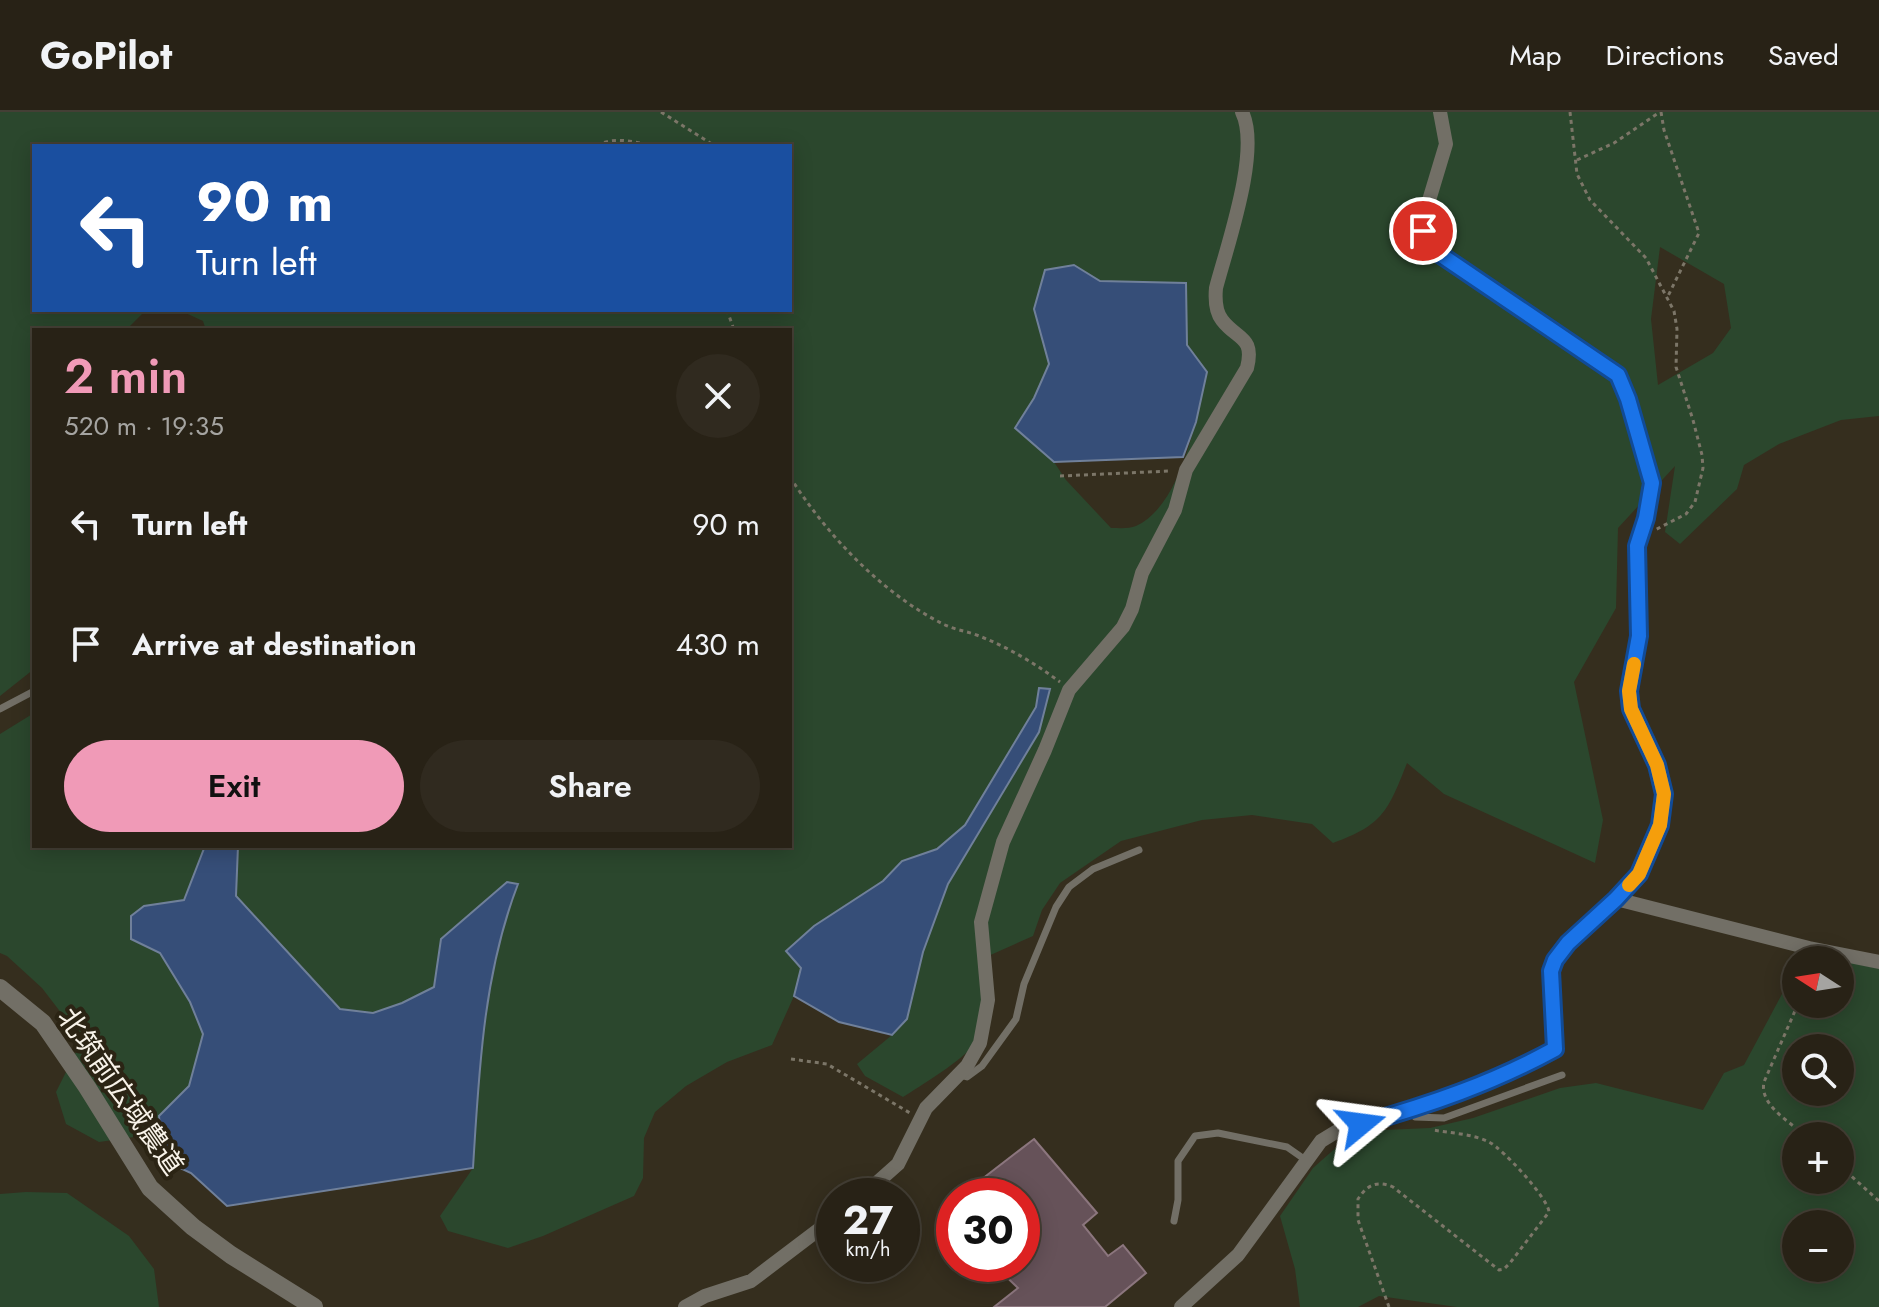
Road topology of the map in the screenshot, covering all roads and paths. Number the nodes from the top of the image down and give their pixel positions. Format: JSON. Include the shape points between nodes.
{"nodes":[{"id":1,"x":661,"y":112,"type":"edge"},
{"id":2,"x":1242,"y":112,"type":"edge"},
{"id":3,"x":1440,"y":112,"type":"edge"},
{"id":4,"x":1570,"y":112,"type":"edge"},
{"id":5,"x":1660,"y":112,"type":"edge"},
{"id":6,"x":600,"y":144,"type":"edge"},
{"id":7,"x":642,"y":144,"type":"edge"},
{"id":8,"x":712,"y":144,"type":"edge"},
{"id":9,"x":1576,"y":160,"type":"junction"},
{"id":10,"x":1668,"y":296,"type":"junction"},
{"id":11,"x":1186,"y":470,"type":"junction"},
{"id":12,"x":1060,"y":476,"type":"dead end"},
{"id":13,"x":792,"y":480,"type":"edge"},
{"id":14,"x":1641,"y":535,"type":"junction"},
{"id":15,"x":1069,"y":690,"type":"junction"},
{"id":16,"x":32,"y":692,"type":"edge"},
{"id":17,"x":0,"y":709,"type":"edge"},
{"id":18,"x":1139,"y":850,"type":"dead end"},
{"id":19,"x":1616,"y":899,"type":"junction"},
{"id":20,"x":1879,"y":962,"type":"edge"},
{"id":21,"x":0,"y":988,"type":"edge"},
{"id":22,"x":1792,"y":1018,"type":"edge"},
{"id":23,"x":791,"y":1059,"type":"dead end"},
{"id":24,"x":958,"y":1075,"type":"junction"},
{"id":25,"x":1562,"y":1075,"type":"dead end"},
{"id":26,"x":1411,"y":1109,"type":"junction"},
{"id":27,"x":920,"y":1119,"type":"junction"},
{"id":28,"x":1790,"y":1122,"type":"edge"},
{"id":29,"x":1432,"y":1129,"type":"dead end"},
{"id":30,"x":1307,"y":1161,"type":"junction"},
{"id":31,"x":882,"y":1178,"type":"edge"},
{"id":32,"x":1854,"y":1179,"type":"edge"},
{"id":33,"x":1879,"y":1201,"type":"edge"},
{"id":34,"x":1174,"y":1221,"type":"dead end"},
{"id":35,"x":816,"y":1232,"type":"edge"},
{"id":36,"x":314,"y":1307,"type":"edge"},
{"id":37,"x":685,"y":1307,"type":"edge"},
{"id":38,"x":1181,"y":1307,"type":"edge"},
{"id":39,"x":1389,"y":1307,"type":"edge"}],
"edges":[{"from":1,"to":8,"type":"path"},
{"from":2,"to":11,"type":"street","via":[[1249,126],[1243,186],[1215,304],[1251,353]]},
{"from":3,"to":14,"type":"street","via":[[1446,144],[1424,217],[1428,243],[1618,375],[1652,483]]},
{"from":4,"to":9,"type":"path"},
{"from":5,"to":9,"type":"path","via":[[1614,143]]},
{"from":5,"to":10,"type":"path","via":[[1699,233]]},
{"from":6,"to":7,"type":"path"},
{"from":9,"to":10,"type":"path","via":[[1590,200],[1646,258]]},
{"from":10,"to":14,"type":"path","via":[[1677,329],[1676,367],[1703,468],[1695,502],[1686,514]]},
{"from":11,"to":12,"type":"path"},
{"from":11,"to":15,"type":"street","via":[[1175,510],[1142,573],[1123,627]]},
{"from":13,"to":15,"type":"path","via":[[808,506],[859,561],[907,604],[947,626],[1017,652]]},
{"from":14,"to":19,"type":"street","via":[[1639,636],[1629,691],[1664,794],[1660,825],[1639,874]]},
{"from":15,"to":24,"type":"street","via":[[995,866],[981,922],[988,1000],[980,1043]]},
{"from":16,"to":17,"type":"lane"},
{"from":18,"to":24,"type":"lane","via":[[1093,869],[1069,887],[1030,970],[1016,1019],[982,1066],[967,1077]]},
{"from":19,"to":20,"type":"street"},
{"from":19,"to":26,"type":"street","via":[[1555,960],[1555,1049],[1496,1079]]},
{"from":21,"to":36,"type":"street","name":"北筑前広域農道","via":[[43,1023],[150,1188],[231,1255]]},
{"from":22,"to":28,"type":"path","via":[[1763,1094]]},
{"from":23,"to":27,"type":"path","via":[[827,1064]]},
{"from":24,"to":27,"type":"street"},
{"from":25,"to":26,"type":"lane","via":[[1444,1118],[1415,1117]]},
{"from":26,"to":30,"type":"street","via":[[1339,1130],[1321,1141]]},
{"from":27,"to":31,"type":"street","via":[[898,1164]]},
{"from":29,"to":39,"type":"path","via":[[1489,1142],[1546,1201],[1549,1212],[1499,1270],[1393,1187],[1370,1186],[1358,1199],[1358,1220]]},
{"from":30,"to":34,"type":"lane","via":[[1287,1147],[1218,1133],[1195,1136],[1178,1161]]},
{"from":30,"to":38,"type":"street","via":[[1238,1255]]},
{"from":32,"to":33,"type":"path"},
{"from":35,"to":37,"type":"street","via":[[751,1281]]}]}
